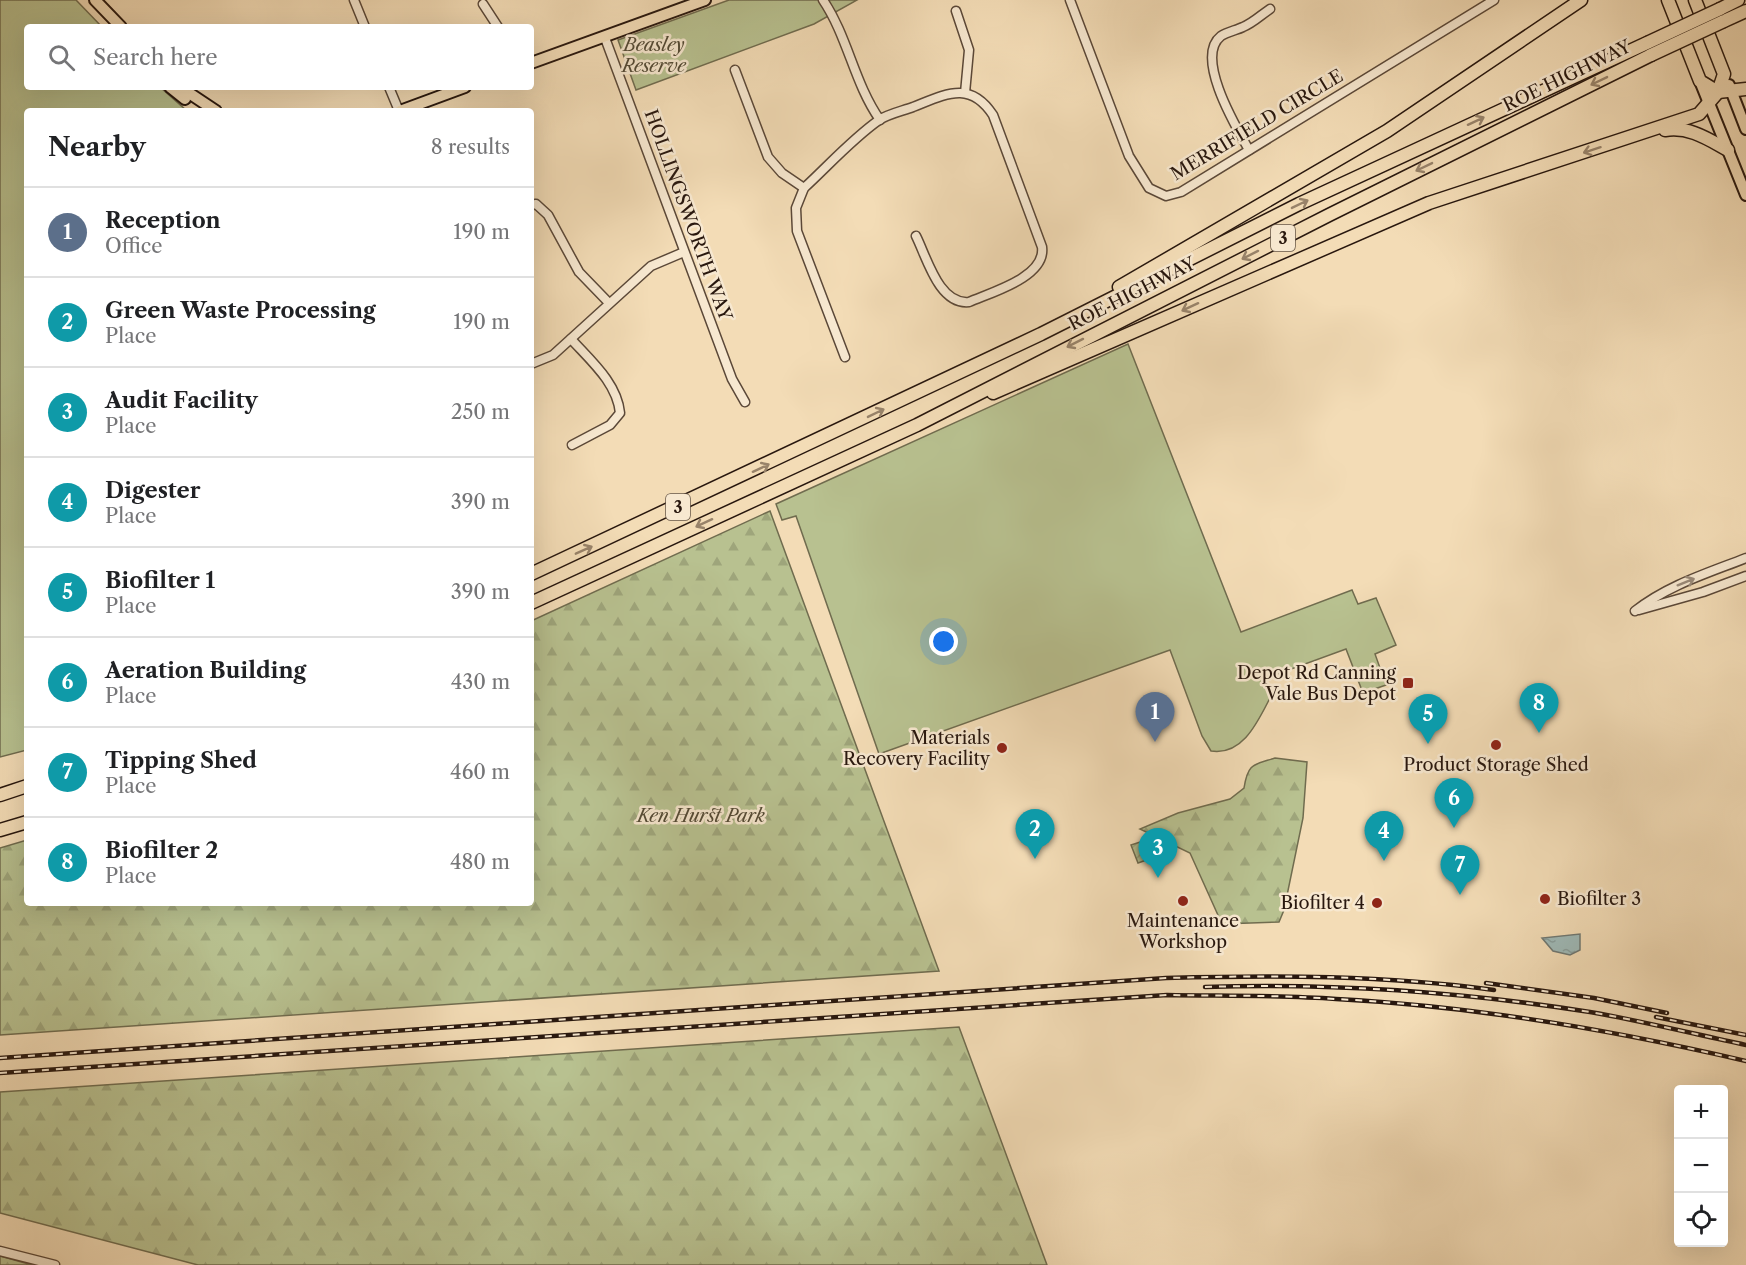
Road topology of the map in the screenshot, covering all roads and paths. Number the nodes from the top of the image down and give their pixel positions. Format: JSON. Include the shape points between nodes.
{"nodes":[{"id":1,"x":86,"y":0,"type":"edge"},
{"id":2,"x":95,"y":0,"type":"edge"},
{"id":3,"x":354,"y":0,"type":"edge"},
{"id":4,"x":705,"y":0,"type":"edge"},
{"id":5,"x":823,"y":0,"type":"edge"},
{"id":6,"x":1070,"y":0,"type":"edge"},
{"id":7,"x":1494,"y":0,"type":"edge"},
{"id":8,"x":1581,"y":0,"type":"edge"},
{"id":9,"x":1668,"y":0,"type":"edge"},
{"id":10,"x":1695,"y":0,"type":"edge"},
{"id":11,"x":1738,"y":0,"type":"edge"},
{"id":12,"x":483,"y":4,"type":"dead end"},
{"id":13,"x":1270,"y":9,"type":"dead end"},
{"id":14,"x":1746,"y":10,"type":"edge"},
{"id":15,"x":956,"y":11,"type":"dead end"},
{"id":16,"x":1722,"y":15,"type":"junction"},
{"id":17,"x":109,"y":24,"type":"edge"},
{"id":18,"x":118,"y":24,"type":"edge"},
{"id":19,"x":364,"y":24,"type":"edge"},
{"id":20,"x":496,"y":24,"type":"edge"},
{"id":21,"x":605,"y":38,"type":"junction"},
{"id":22,"x":1649,"y":49,"type":"junction"},
{"id":23,"x":534,"y":62,"type":"edge"},
{"id":24,"x":735,"y":70,"type":"dead end"},
{"id":25,"x":1724,"y":74,"type":"junction"},
{"id":26,"x":1700,"y":81,"type":"junction"},
{"id":27,"x":1746,"y":88,"type":"edge"},
{"id":28,"x":174,"y":90,"type":"edge"},
{"id":29,"x":184,"y":90,"type":"edge"},
{"id":30,"x":390,"y":90,"type":"edge"},
{"id":31,"x":457,"y":90,"type":"edge"},
{"id":32,"x":1718,"y":92,"type":"junction"},
{"id":33,"x":1731,"y":92,"type":"junction"},
{"id":34,"x":965,"y":93,"type":"junction"},
{"id":35,"x":1709,"y":105,"type":"junction"},
{"id":36,"x":198,"y":108,"type":"edge"},
{"id":37,"x":212,"y":108,"type":"edge"},
{"id":38,"x":398,"y":108,"type":"edge"},
{"id":39,"x":407,"y":108,"type":"edge"},
{"id":40,"x":880,"y":120,"type":"junction"},
{"id":41,"x":1746,"y":129,"type":"edge"},
{"id":42,"x":1648,"y":132,"type":"junction"},
{"id":43,"x":1249,"y":150,"type":"junction"},
{"id":44,"x":1728,"y":150,"type":"junction"},
{"id":45,"x":804,"y":188,"type":"junction"},
{"id":46,"x":1746,"y":195,"type":"edge"},
{"id":47,"x":534,"y":204,"type":"edge"},
{"id":48,"x":916,"y":236,"type":"dead end"},
{"id":49,"x":684,"y":252,"type":"junction"},
{"id":50,"x":609,"y":303,"type":"junction"},
{"id":51,"x":1041,"y":334,"type":"junction"},
{"id":52,"x":571,"y":339,"type":"junction"},
{"id":53,"x":845,"y":357,"type":"dead end"},
{"id":54,"x":534,"y":363,"type":"edge"},
{"id":55,"x":745,"y":402,"type":"dead end"},
{"id":56,"x":917,"y":425,"type":"junction"},
{"id":57,"x":572,"y":445,"type":"dead end"},
{"id":58,"x":1746,"y":558,"type":"edge"},
{"id":59,"x":534,"y":573,"type":"edge"},
{"id":60,"x":1746,"y":576,"type":"edge"},
{"id":61,"x":534,"y":602,"type":"edge"},
{"id":62,"x":24,"y":787,"type":"edge"},
{"id":63,"x":0,"y":795,"type":"edge"},
{"id":64,"x":24,"y":823,"type":"edge"},
{"id":65,"x":0,"y":830,"type":"edge"},
{"id":66,"x":0,"y":1251,"type":"edge"},
{"id":67,"x":55,"y":1265,"type":"edge"}],
"edges":[{"from":1,"to":17,"type":"main road"},
{"from":2,"to":18,"type":"main road"},
{"from":3,"to":19,"type":"street"},
{"from":4,"to":21,"type":"main road"},
{"from":5,"to":40,"type":"street","via":[[837,24],[865,96]]},
{"from":6,"to":43,"type":"street","name":"MERRIFIELD CIRCLE","via":[[1129,156],[1149,188],[1158,194],[1174,195]]},
{"from":7,"to":43,"type":"street","name":"MERRIFIELD CIRCLE"},
{"from":8,"to":51,"type":"highway","via":[[1387,131]]},
{"from":9,"to":26,"type":"highway"},
{"from":10,"to":25,"type":"highway"},
{"from":11,"to":16,"type":"highway","name":"ROE HIGHWAY","number":"3"},
{"from":12,"to":20,"type":"street"},
{"from":13,"to":43,"type":"street","via":[[1246,26],[1222,36],[1211,49],[1211,63],[1226,105]]},
{"from":14,"to":16,"type":"highway","name":"ROE HIGHWAY","number":"3"},
{"from":15,"to":34,"type":"street","via":[[969,50]]},
{"from":16,"to":22,"type":"highway","name":"ROE HIGHWAY","number":"3","bridge":true},
{"from":21,"to":23,"type":"main road"},
{"from":21,"to":49,"type":"street","name":"HOLLINGSWORTH WAY"},
{"from":51,"to":22,"type":"highway","name":"ROE HIGHWAY","number":"3","one_way":true,"via":[[1299,204]]},
{"from":22,"to":56,"type":"highway","name":"ROE HIGHWAY","number":"3","one_way":true},
{"from":24,"to":45,"type":"street","via":[[768,157]]},
{"from":25,"to":32,"type":"highway"},
{"from":25,"to":33,"type":"main road"},
{"from":26,"to":32,"type":"highway"},
{"from":26,"to":35,"type":"main road"},
{"from":27,"to":33,"type":"highway"},
{"from":28,"to":36,"type":"main road"},
{"from":29,"to":37,"type":"main road"},
{"from":30,"to":38,"type":"street"},
{"from":31,"to":39,"type":"main road"},
{"from":32,"to":33,"type":"highway"},
{"from":32,"to":35,"type":"highway"},
{"from":33,"to":41,"type":"main road"},
{"from":34,"to":40,"type":"street","via":[[946,94]]},
{"from":34,"to":48,"type":"street","via":[[986,105],[993,116],[1042,247],[1041,263],[1030,273],[959,303],[944,291]]},
{"from":35,"to":42,"type":"highway","via":[[1699,114]]},
{"from":35,"to":44,"type":"main road"},
{"from":40,"to":45,"type":"street"},
{"from":42,"to":44,"type":"highway","via":[[1684,129]]},
{"from":42,"to":56,"type":"highway","one_way":true,"via":[[1429,203]]},
{"from":44,"to":46,"type":"main road"},
{"from":45,"to":53,"type":"street","via":[[796,208],[796,231]]},
{"from":47,"to":50,"type":"street","via":[[548,215],[579,272]]},
{"from":49,"to":50,"type":"street","via":[[651,266]]},
{"from":49,"to":55,"type":"street","name":"HOLLINGSWORTH WAY","via":[[732,379]]},
{"from":50,"to":52,"type":"street"},
{"from":59,"to":51,"type":"highway","name":"ROE HIGHWAY","number":"3","one_way":true},
{"from":52,"to":54,"type":"street","via":[[553,355]]},
{"from":52,"to":57,"type":"street","via":[[607,380],[619,399],[620,413],[610,425]]},
{"from":56,"to":61,"type":"highway","name":"ROE HIGHWAY","number":"3","one_way":true},
{"from":60,"to":58,"type":"street","one_way":true,"via":[[1635,611],[1679,584]]},
{"from":62,"to":63,"type":"highway"},
{"from":64,"to":65,"type":"highway"},
{"from":66,"to":67,"type":"street"}]}
